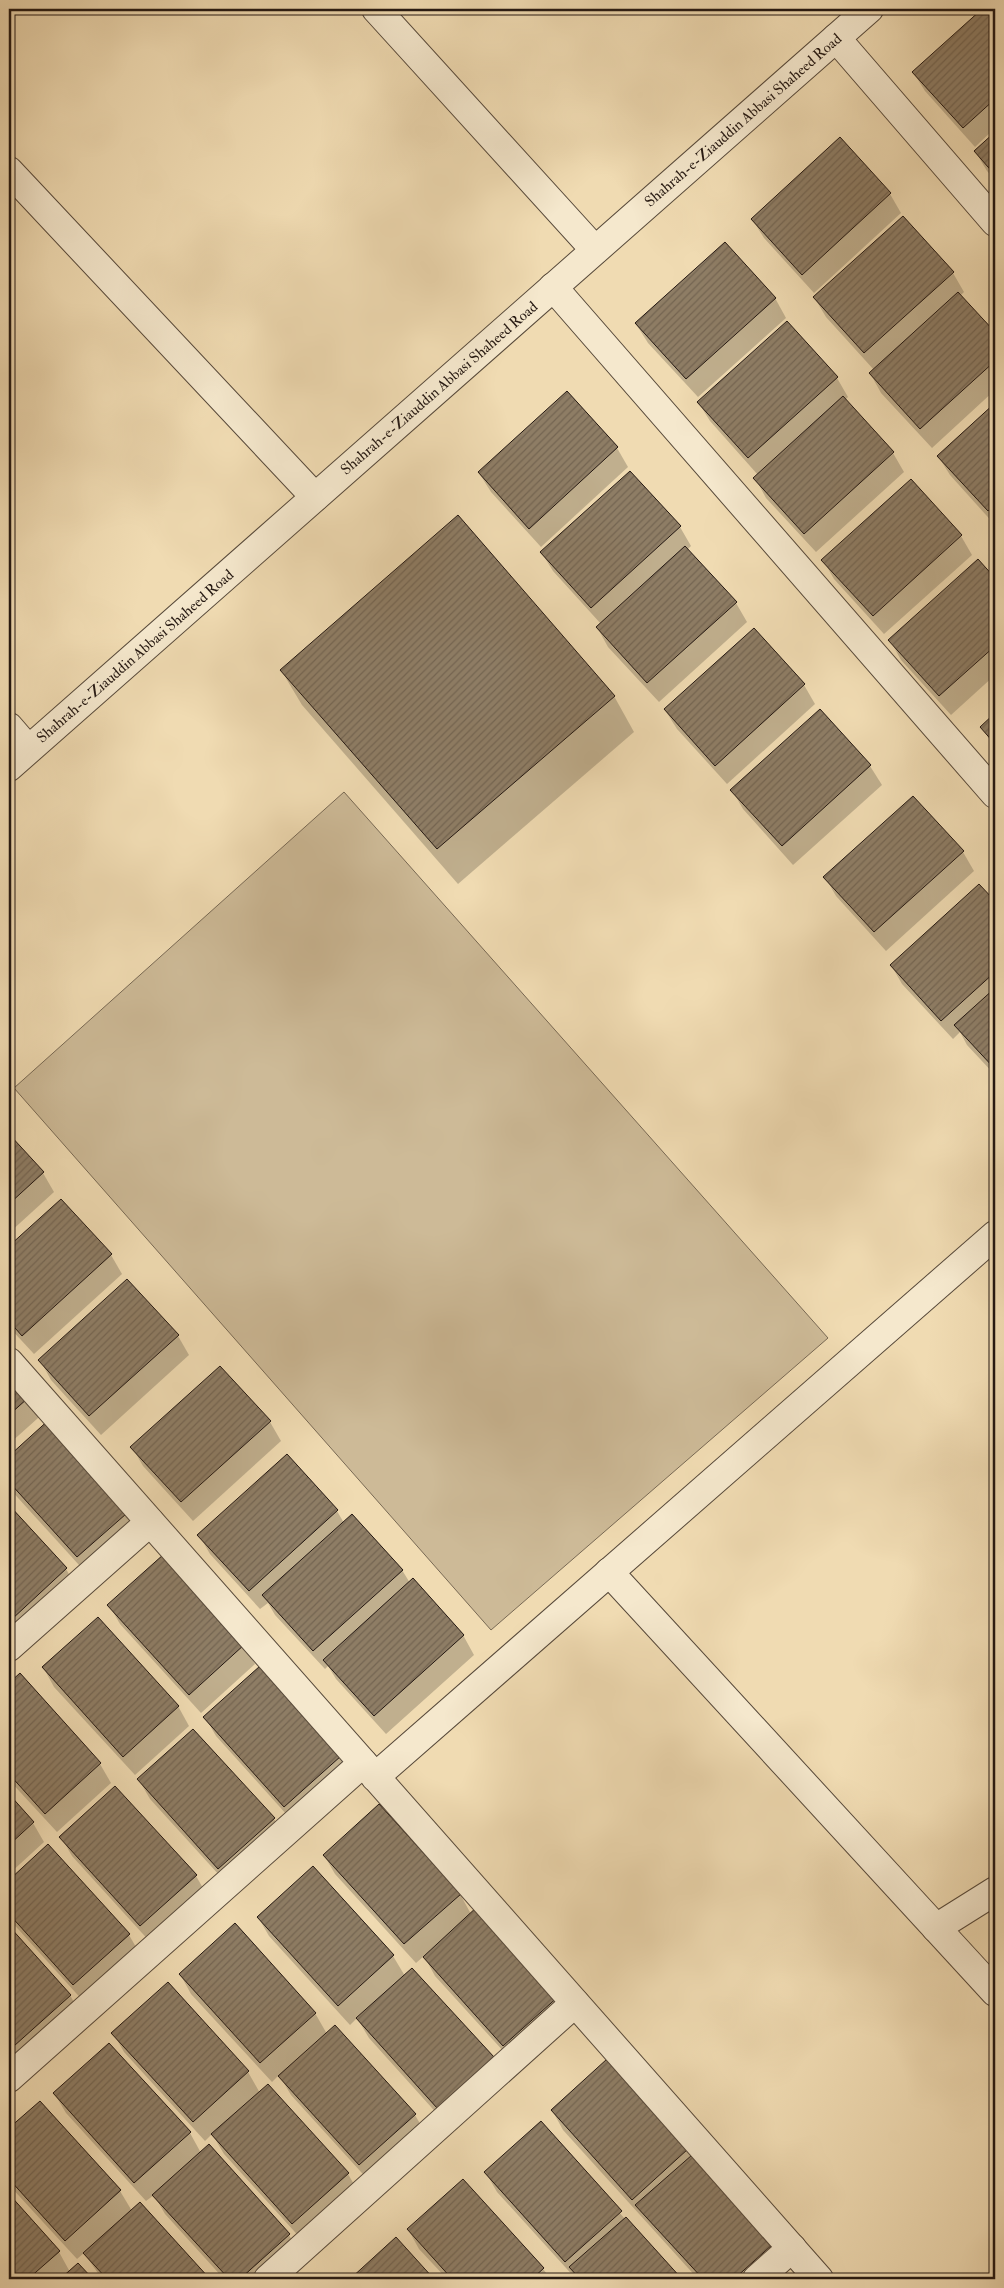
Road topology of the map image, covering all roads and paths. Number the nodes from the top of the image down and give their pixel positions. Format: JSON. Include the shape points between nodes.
{"nodes":[{"id":1,"x":376,"y":9,"type":"edge"},
{"id":2,"x":869,"y":9,"type":"edge"},
{"id":3,"x":836,"y":38,"type":"junction"},
{"id":4,"x":9,"y":171,"type":"edge"},
{"id":5,"x":995,"y":222,"type":"edge"},
{"id":6,"x":595,"y":250,"type":"junction"},
{"id":7,"x":553,"y":287,"type":"junction"},
{"id":8,"x":315,"y":497,"type":"junction"},
{"id":9,"x":9,"y":727,"type":"edge"},
{"id":10,"x":19,"y":758,"type":"edge"},
{"id":11,"x":995,"y":794,"type":"edge"},
{"id":12,"x":992,"y":1244,"type":"edge"},
{"id":13,"x":9,"y":1362,"type":"edge"},
{"id":14,"x":150,"y":1522,"type":"junction"},
{"id":15,"x":609,"y":1572,"type":"junction"},
{"id":16,"x":9,"y":1647,"type":"edge"},
{"id":17,"x":369,"y":1770,"type":"junction"},
{"id":18,"x":995,"y":1891,"type":"edge"},
{"id":19,"x":936,"y":1928,"type":"junction"},
{"id":20,"x":995,"y":1992,"type":"edge"},
{"id":21,"x":575,"y":2003,"type":"junction"},
{"id":22,"x":9,"y":2078,"type":"edge"},
{"id":23,"x":792,"y":2248,"type":"junction"},
{"id":24,"x":268,"y":2279,"type":"edge"},
{"id":25,"x":757,"y":2279,"type":"edge"},
{"id":26,"x":819,"y":2279,"type":"edge"}],
"edges":[{"from":1,"to":6,"type":"street"},
{"from":2,"to":3,"type":"street","name":"Shahrah-e-Ziauddin Abbasi Shaheed Road"},
{"from":3,"to":5,"type":"street"},
{"from":3,"to":6,"type":"street","name":"Shahrah-e-Ziauddin Abbasi Shaheed Road"},
{"from":4,"to":8,"type":"street"},
{"from":6,"to":7,"type":"street","name":"Shahrah-e-Ziauddin Abbasi Shaheed Road"},
{"from":7,"to":8,"type":"street","name":"Shahrah-e-Ziauddin Abbasi Shaheed Road"},
{"from":7,"to":11,"type":"street"},
{"from":8,"to":10,"type":"street","name":"Shahrah-e-Ziauddin Abbasi Shaheed Road"},
{"from":9,"to":10,"type":"street"},
{"from":12,"to":15,"type":"street"},
{"from":13,"to":14,"type":"street"},
{"from":14,"to":16,"type":"street"},
{"from":14,"to":17,"type":"street"},
{"from":15,"to":17,"type":"street"},
{"from":15,"to":19,"type":"street"},
{"from":17,"to":21,"type":"street"},
{"from":17,"to":22,"type":"street"},
{"from":18,"to":19,"type":"street"},
{"from":19,"to":20,"type":"street"},
{"from":21,"to":23,"type":"street"},
{"from":21,"to":24,"type":"street"},
{"from":23,"to":25,"type":"street"},
{"from":23,"to":26,"type":"street"}]}
